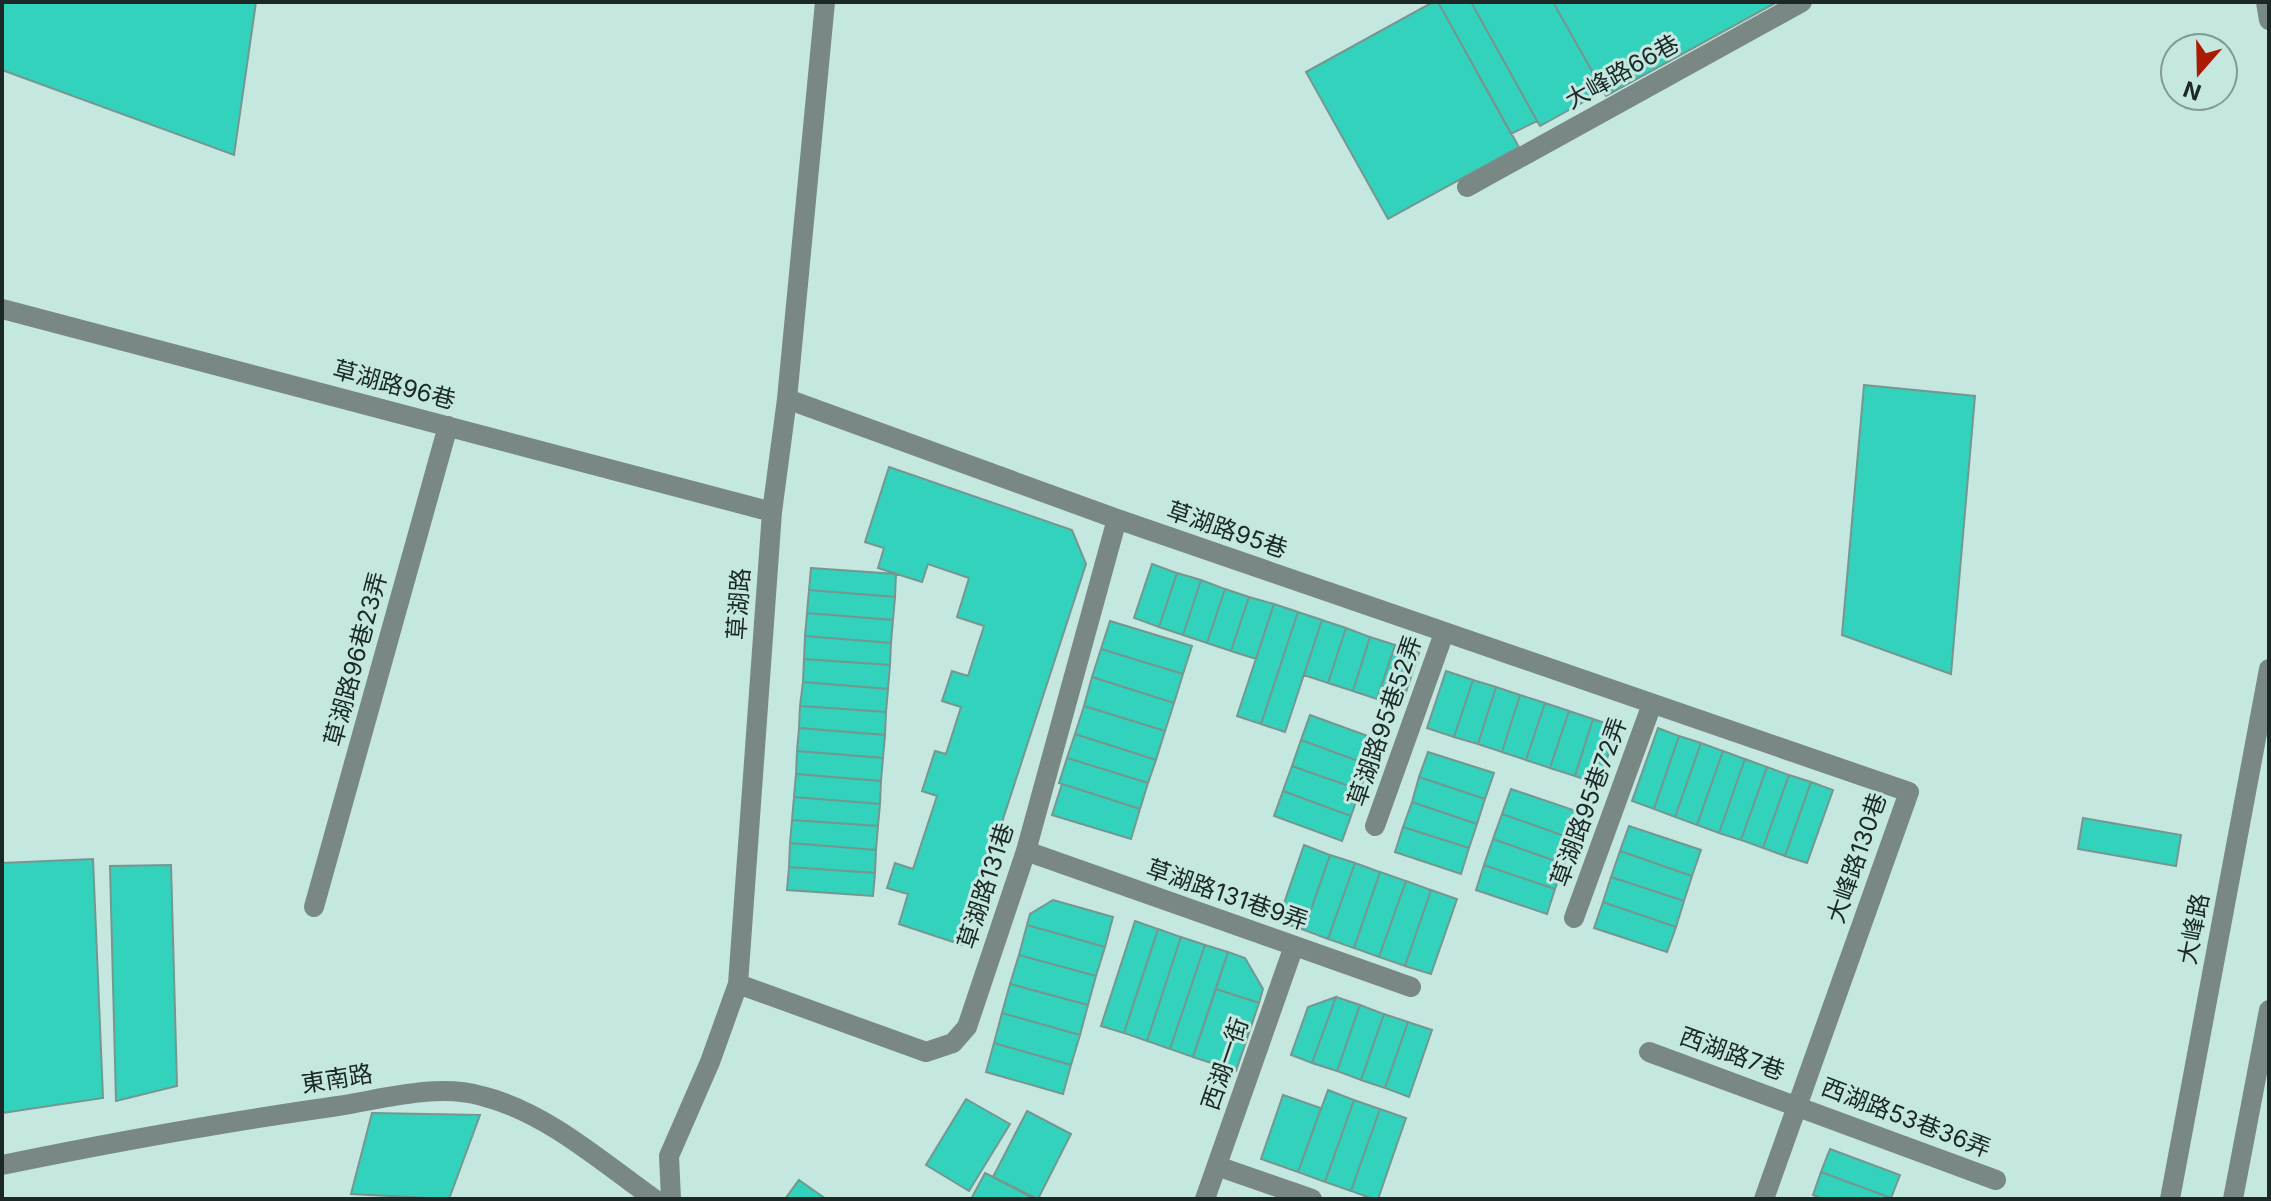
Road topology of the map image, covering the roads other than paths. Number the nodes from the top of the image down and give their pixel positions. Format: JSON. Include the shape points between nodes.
{"nodes":[{"id":1,"x":825,"y":2,"type":"edge"},
{"id":2,"x":1802,"y":2,"type":"edge"},
{"id":3,"x":2266,"y":2,"type":"edge"},
{"id":4,"x":2269,"y":20,"type":"edge"},
{"id":5,"x":1467,"y":187,"type":"dead end"},
{"id":6,"x":2,"y":309,"type":"edge"},
{"id":7,"x":787,"y":399,"type":"junction"},
{"id":8,"x":448,"y":426,"type":"junction"},
{"id":9,"x":772,"y":512,"type":"junction"},
{"id":10,"x":1117,"y":519,"type":"junction"},
{"id":11,"x":1444,"y":633,"type":"junction"},
{"id":12,"x":2269,"y":669,"type":"edge"},
{"id":13,"x":1652,"y":704,"type":"junction"},
{"id":14,"x":1375,"y":826,"type":"dead end"},
{"id":15,"x":1026,"y":851,"type":"junction"},
{"id":16,"x":314,"y":907,"type":"dead end"},
{"id":17,"x":1574,"y":918,"type":"dead end"},
{"id":18,"x":1294,"y":946,"type":"junction"},
{"id":19,"x":738,"y":984,"type":"junction"},
{"id":20,"x":1411,"y":987,"type":"dead end"},
{"id":21,"x":2269,"y":1010,"type":"edge"},
{"id":22,"x":1649,"y":1052,"type":"dead end"},
{"id":23,"x":1798,"y":1106,"type":"junction"},
{"id":24,"x":2,"y":1165,"type":"edge"},
{"id":25,"x":1217,"y":1166,"type":"junction"},
{"id":26,"x":1996,"y":1180,"type":"dead end"},
{"id":27,"x":654,"y":1199,"type":"edge"},
{"id":28,"x":671,"y":1199,"type":"edge"},
{"id":29,"x":1205,"y":1199,"type":"edge"},
{"id":30,"x":1312,"y":1199,"type":"edge"},
{"id":31,"x":1764,"y":1199,"type":"edge"},
{"id":32,"x":2170,"y":1199,"type":"edge"},
{"id":33,"x":2233,"y":1199,"type":"edge"}],
"edges":[{"from":1,"to":7,"type":"street","name":"草湖路"},
{"from":2,"to":5,"type":"street","name":"大峰路66巷"},
{"from":3,"to":4,"type":"street"},
{"from":6,"to":8,"type":"street","name":"草湖路96巷"},
{"from":7,"to":9,"type":"street","name":"草湖路"},
{"from":7,"to":10,"type":"street","name":"草湖路95巷"},
{"from":8,"to":9,"type":"street","name":"草湖路96巷"},
{"from":8,"to":16,"type":"street","name":"草湖路96巷23弄"},
{"from":9,"to":19,"type":"street","name":"草湖路"},
{"from":10,"to":11,"type":"street","name":"草湖路95巷"},
{"from":10,"to":15,"type":"street","name":"草湖路131巷"},
{"from":11,"to":13,"type":"street","name":"草湖路95巷"},
{"from":11,"to":14,"type":"street","name":"草湖路95巷52弄"},
{"from":12,"to":32,"type":"street","name":"大峰路"},
{"from":13,"to":17,"type":"street","name":"草湖路95巷72弄"},
{"from":13,"to":23,"type":"street","name":"大峰路130巷","via":[[1909,792]]},
{"from":15,"to":18,"type":"street","name":"草湖路131巷9弄"},
{"from":15,"to":19,"type":"street","name":"草湖路131巷","via":[[967,1027],[953,1043],[926,1052]]},
{"from":18,"to":20,"type":"street","name":"草湖路131巷9弄"},
{"from":18,"to":25,"type":"street","name":"西湖一街"},
{"from":19,"to":28,"type":"street","name":"草湖路","via":[[669,1156]]},
{"from":21,"to":33,"type":"street"},
{"from":22,"to":23,"type":"street","name":"西湖路7巷"},
{"from":23,"to":26,"type":"street","name":"西湖路53巷36弄"},
{"from":23,"to":31,"type":"street"},
{"from":24,"to":27,"type":"street","name":"東南路","via":[[176,1129],[433,1091],[483,1096],[520,1111]]},
{"from":25,"to":29,"type":"street","name":"西湖一街"},
{"from":25,"to":30,"type":"street"}]}
